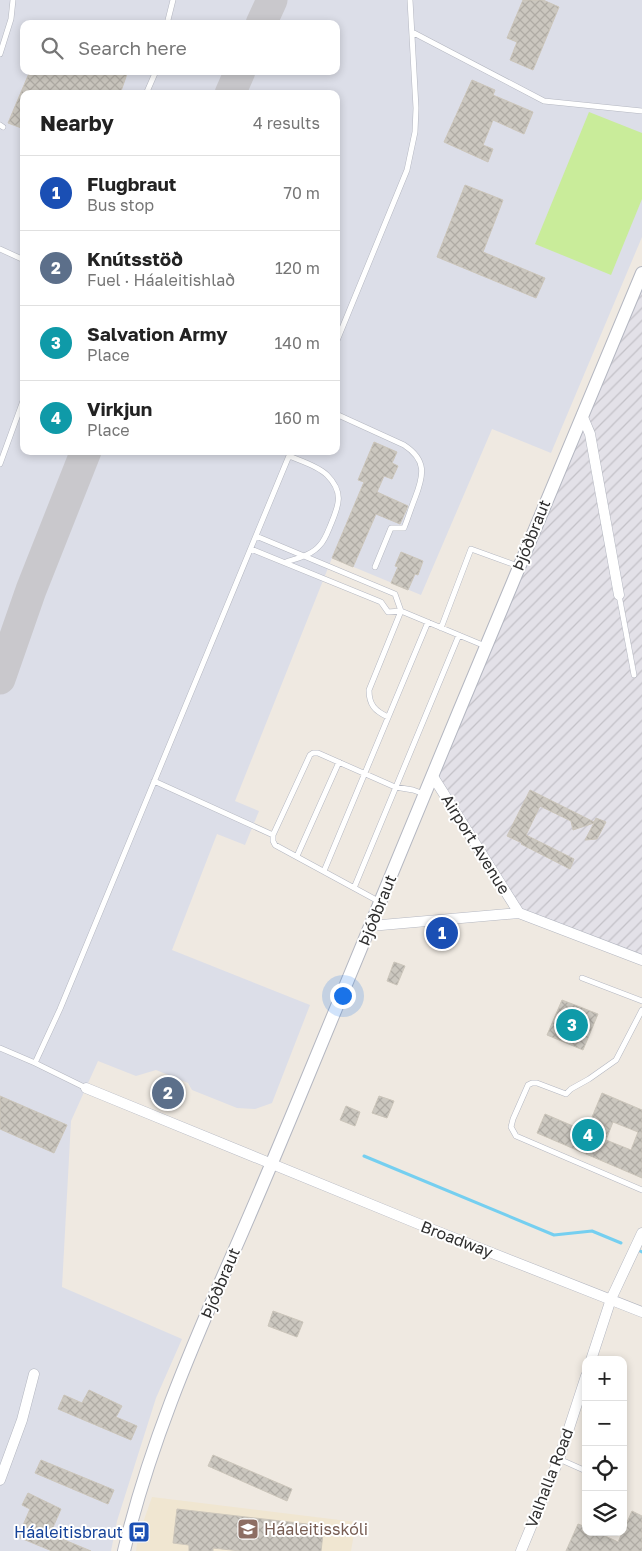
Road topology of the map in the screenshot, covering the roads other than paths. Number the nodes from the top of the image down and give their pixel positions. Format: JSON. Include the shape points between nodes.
{"nodes":[{"id":1,"x":13,"y":0,"type":"edge"},
{"id":2,"x":173,"y":0,"type":"edge"},
{"id":3,"x":410,"y":0,"type":"edge"},
{"id":4,"x":168,"y":20,"type":"edge"},
{"id":5,"x":412,"y":32,"type":"junction"},
{"id":6,"x":0,"y":54,"type":"edge"},
{"id":7,"x":154,"y":75,"type":"edge"},
{"id":8,"x":148,"y":90,"type":"edge"},
{"id":9,"x":642,"y":111,"type":"edge"},
{"id":10,"x":0,"y":249,"type":"edge"},
{"id":11,"x":20,"y":258,"type":"edge"},
{"id":12,"x":642,"y":272,"type":"edge"},
{"id":13,"x":340,"y":332,"type":"edge"},
{"id":14,"x":20,"y":409,"type":"edge"},
{"id":15,"x":582,"y":415,"type":"junction"},
{"id":16,"x":340,"y":416,"type":"edge"},
{"id":17,"x":290,"y":455,"type":"edge"},
{"id":18,"x":292,"y":455,"type":"edge"},
{"id":19,"x":0,"y":464,"type":"edge"},
{"id":20,"x":256,"y":536,"type":"junction"},
{"id":21,"x":251,"y":549,"type":"junction"},
{"id":22,"x":304,"y":556,"type":"junction"},
{"id":23,"x":286,"y":563,"type":"junction"},
{"id":24,"x":375,"y":567,"type":"dead end"},
{"id":25,"x":518,"y":567,"type":"junction"},
{"id":26,"x":619,"y":595,"type":"joint"},
{"id":27,"x":401,"y":611,"type":"junction"},
{"id":28,"x":428,"y":622,"type":"junction"},
{"id":29,"x":441,"y":628,"type":"junction"},
{"id":30,"x":459,"y":635,"type":"junction"},
{"id":31,"x":486,"y":646,"type":"junction"},
{"id":32,"x":634,"y":675,"type":"dead end"},
{"id":33,"x":388,"y":717,"type":"junction"},
{"id":34,"x":338,"y":762,"type":"junction"},
{"id":35,"x":365,"y":774,"type":"junction"},
{"id":36,"x":432,"y":775,"type":"junction"},
{"id":37,"x":154,"y":781,"type":"junction"},
{"id":38,"x":396,"y":787,"type":"junction"},
{"id":39,"x":424,"y":795,"type":"junction"},
{"id":40,"x":273,"y":835,"type":"junction"},
{"id":41,"x":297,"y":856,"type":"junction"},
{"id":42,"x":324,"y":871,"type":"junction"},
{"id":43,"x":354,"y":888,"type":"junction"},
{"id":44,"x":380,"y":902,"type":"junction"},
{"id":45,"x":519,"y":913,"type":"junction"},
{"id":46,"x":370,"y":926,"type":"junction"},
{"id":47,"x":642,"y":960,"type":"edge"},
{"id":48,"x":582,"y":978,"type":"dead end"},
{"id":49,"x":642,"y":1001,"type":"edge"},
{"id":50,"x":642,"y":1010,"type":"edge"},
{"id":51,"x":0,"y":1048,"type":"edge"},
{"id":52,"x":35,"y":1063,"type":"junction"},
{"id":53,"x":86,"y":1088,"type":"joint"},
{"id":54,"x":272,"y":1164,"type":"junction"},
{"id":55,"x":642,"y":1190,"type":"edge"},
{"id":56,"x":642,"y":1233,"type":"edge"},
{"id":57,"x":611,"y":1299,"type":"junction"},
{"id":58,"x":642,"y":1312,"type":"edge"},
{"id":59,"x":592,"y":1356,"type":"edge"},
{"id":60,"x":34,"y":1374,"type":"dead end"},
{"id":61,"x":582,"y":1388,"type":"edge"},
{"id":62,"x":558,"y":1459,"type":"junction"},
{"id":63,"x":582,"y":1469,"type":"edge"},
{"id":64,"x":0,"y":1480,"type":"edge"},
{"id":65,"x":524,"y":1550,"type":"edge"},
{"id":66,"x":124,"y":1551,"type":"edge"}],
"edges":[{"from":1,"to":6,"type":"lane","via":[[12,19]]},
{"from":2,"to":4,"type":"lane"},
{"from":3,"to":5,"type":"lane"},
{"from":5,"to":9,"type":"lane","via":[[544,101]]},
{"from":5,"to":13,"type":"lane","via":[[416,108],[412,152]]},
{"from":7,"to":8,"type":"lane"},
{"from":10,"to":11,"type":"lane"},
{"from":12,"to":15,"type":"street","name":"Þjóðbraut"},
{"from":14,"to":19,"type":"lane"},
{"from":15,"to":25,"type":"street","name":"Þjóðbraut"},
{"from":15,"to":26,"type":"street","via":[[590,434]]},
{"from":16,"to":24,"type":"lane","via":[[404,445],[422,464],[422,481],[404,528],[391,528]]},
{"from":17,"to":20,"type":"lane"},
{"from":18,"to":22,"type":"lane","via":[[325,473],[336,487],[338,497],[338,506],[320,546]]},
{"from":20,"to":21,"type":"lane"},
{"from":20,"to":22,"type":"lane"},
{"from":21,"to":23,"type":"lane"},
{"from":21,"to":37,"type":"lane"},
{"from":22,"to":23,"type":"lane"},
{"from":22,"to":27,"type":"lane","via":[[395,594]]},
{"from":23,"to":27,"type":"lane","via":[[381,602],[388,612]]},
{"from":25,"to":29,"type":"lane","via":[[471,549]]},
{"from":25,"to":31,"type":"street","name":"Þjóðbraut"},
{"from":26,"to":32,"type":"lane"},
{"from":27,"to":28,"type":"lane"},
{"from":27,"to":33,"type":"lane","via":[[369,690],[371,705]]},
{"from":28,"to":29,"type":"lane"},
{"from":28,"to":33,"type":"lane"},
{"from":29,"to":30,"type":"lane"},
{"from":30,"to":31,"type":"lane"},
{"from":30,"to":38,"type":"lane"},
{"from":31,"to":36,"type":"street","name":"Þjóðbraut"},
{"from":33,"to":35,"type":"lane"},
{"from":34,"to":35,"type":"lane"},
{"from":34,"to":40,"type":"lane","via":[[318,753],[310,755]]},
{"from":34,"to":41,"type":"lane"},
{"from":35,"to":38,"type":"lane"},
{"from":35,"to":42,"type":"lane"},
{"from":36,"to":39,"type":"street","name":"Þjóðbraut"},
{"from":36,"to":45,"type":"street","name":"Airport Avenue"},
{"from":37,"to":40,"type":"lane"},
{"from":37,"to":52,"type":"lane"},
{"from":38,"to":39,"type":"lane"},
{"from":38,"to":43,"type":"lane"},
{"from":39,"to":44,"type":"street","name":"Þjóðbraut"},
{"from":40,"to":41,"type":"lane","via":[[275,846]]},
{"from":41,"to":42,"type":"lane"},
{"from":42,"to":43,"type":"lane"},
{"from":43,"to":44,"type":"lane"},
{"from":44,"to":46,"type":"street","name":"Þjóðbraut"},
{"from":45,"to":46,"type":"street","name":"Airport Avenue"},
{"from":45,"to":47,"type":"street","name":"Airport Avenue"},
{"from":46,"to":54,"type":"street","name":"Þjóðbraut"},
{"from":48,"to":49,"type":"lane"},
{"from":50,"to":55,"type":"lane","via":[[616,1060],[589,1079],[566,1094],[537,1083],[528,1085],[511,1128],[516,1136]]},
{"from":51,"to":52,"type":"lane"},
{"from":52,"to":53,"type":"lane"},
{"from":53,"to":54,"type":"street","name":"Broadway"},
{"from":54,"to":57,"type":"street","name":"Broadway"},
{"from":54,"to":66,"type":"street","name":"Þjóðbraut","via":[[174,1394]]},
{"from":56,"to":57,"type":"street"},
{"from":57,"to":58,"type":"street","name":"Broadway"},
{"from":57,"to":59,"type":"street"},
{"from":60,"to":64,"type":"street","via":[[22,1420]]},
{"from":61,"to":62,"type":"street","name":"Valhalla Road"},
{"from":62,"to":63,"type":"lane"},
{"from":62,"to":65,"type":"street","name":"Valhalla Road"}]}
